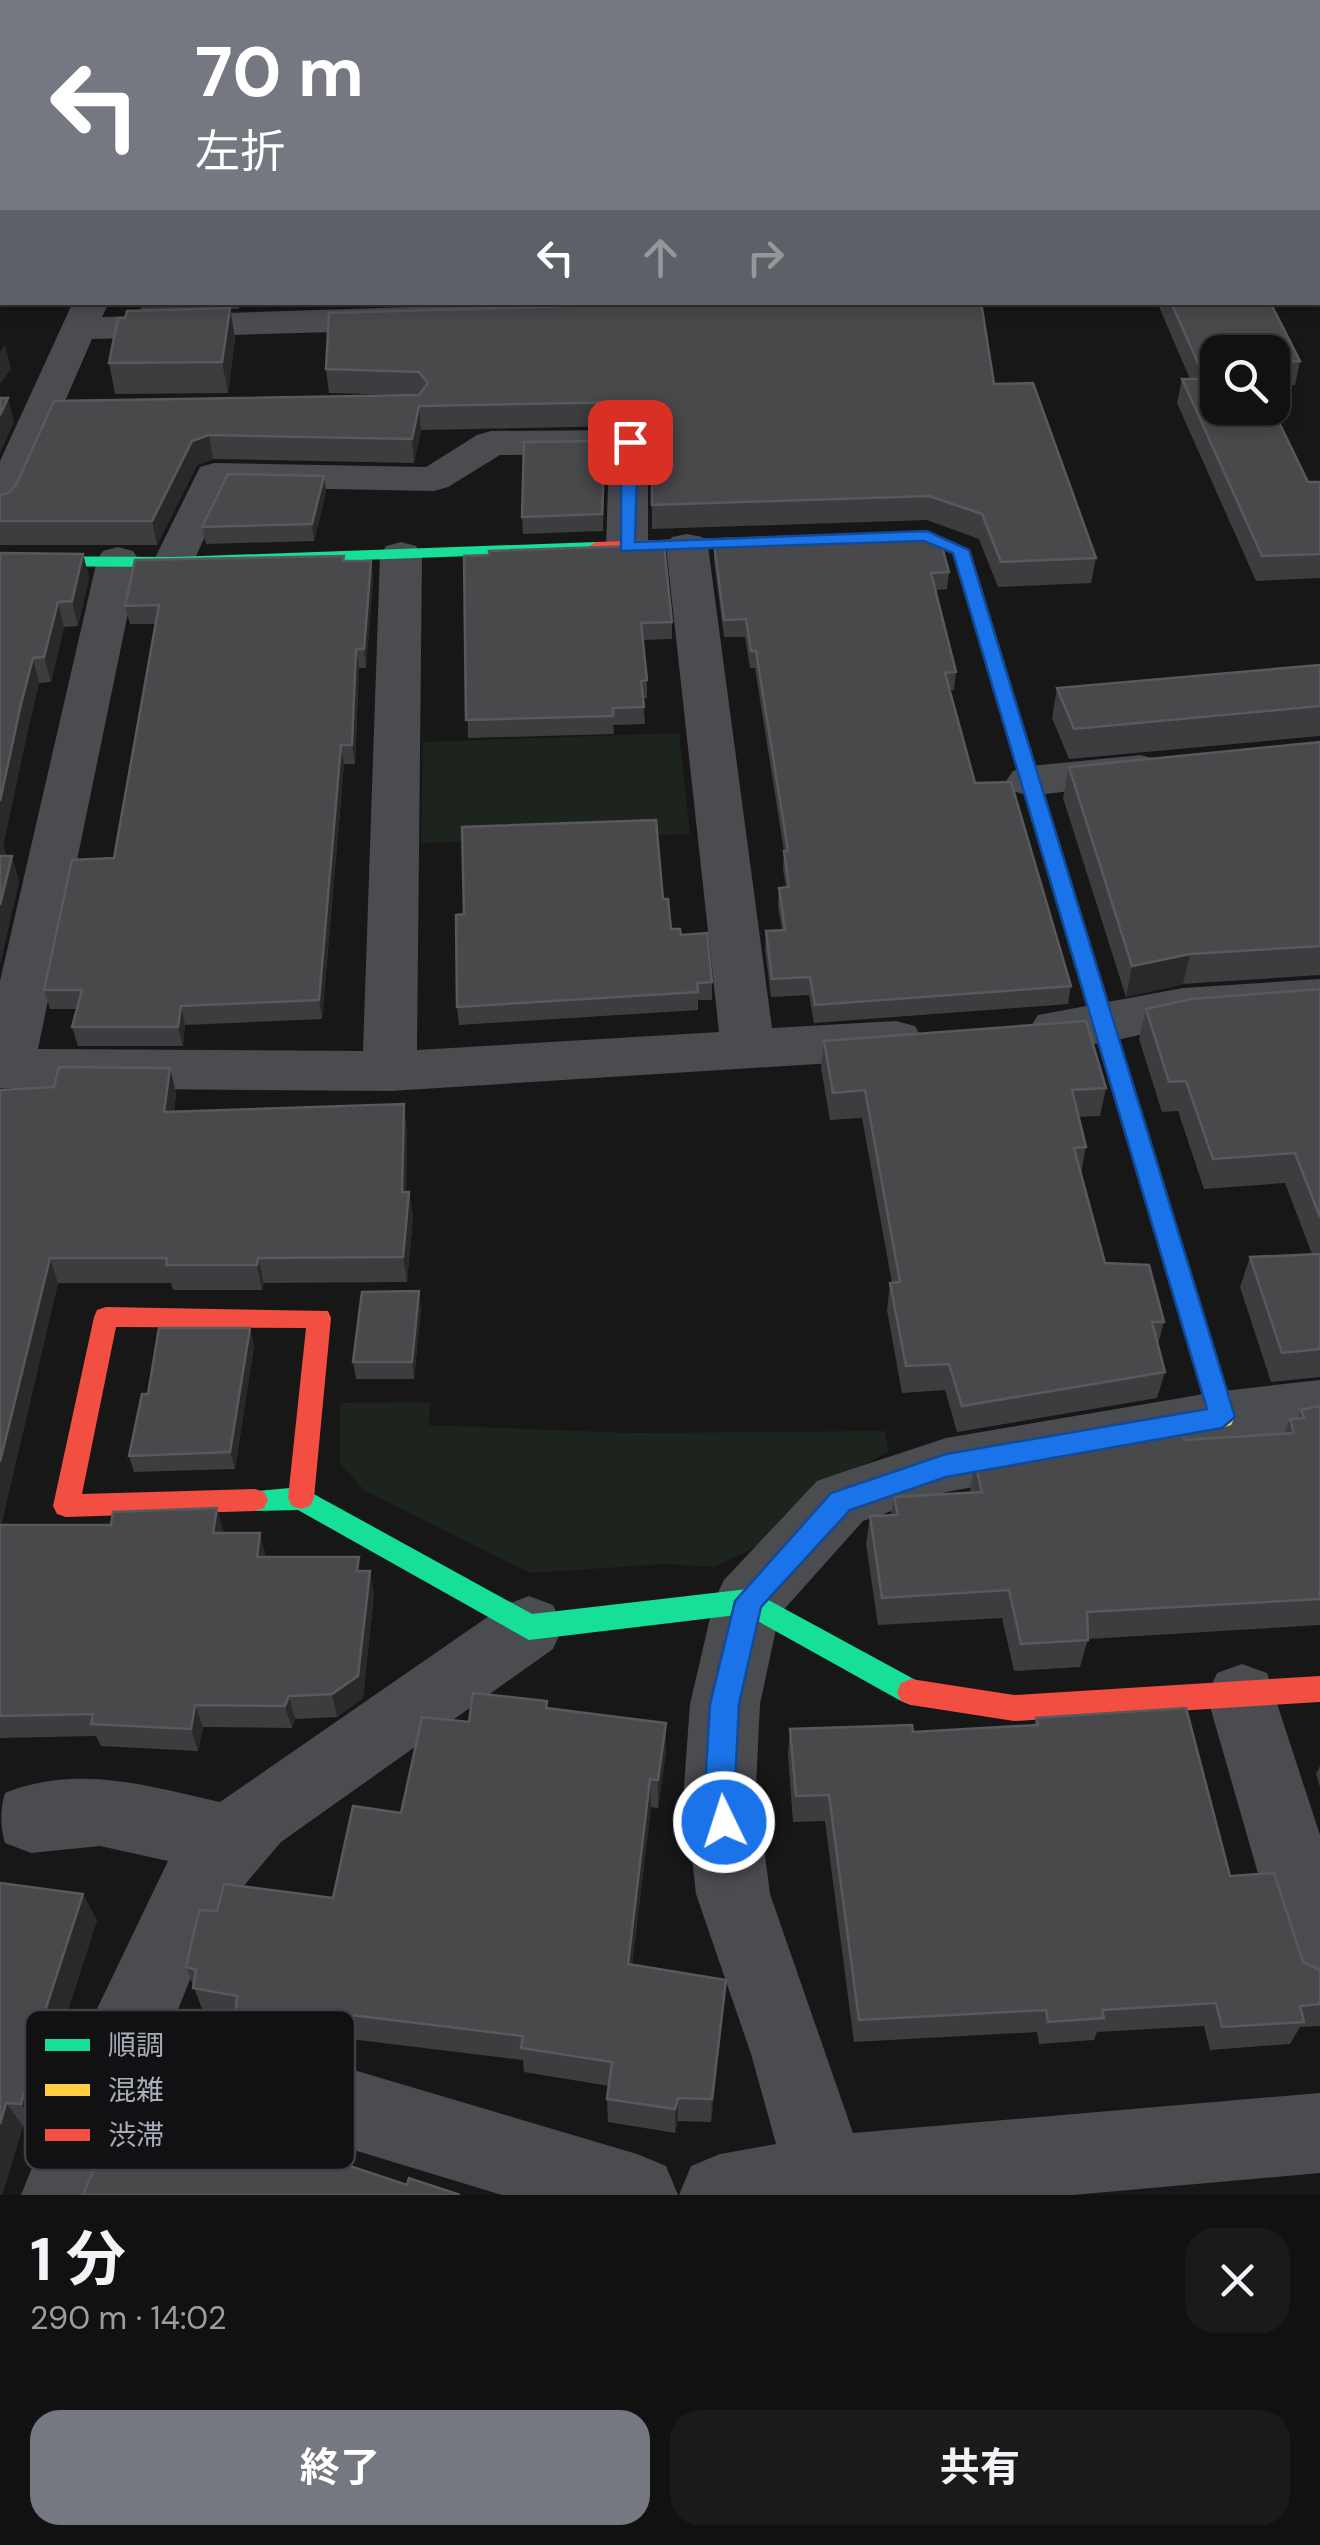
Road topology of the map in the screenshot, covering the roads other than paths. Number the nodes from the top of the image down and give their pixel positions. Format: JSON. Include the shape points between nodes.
{"nodes":[{"id":1,"x":548,"y":305,"type":"edge"},
{"id":2,"x":85,"y":316,"type":"edge"},
{"id":3,"x":42,"y":410,"type":"junction"},
{"id":4,"x":80,"y":410,"type":"edge"},
{"id":5,"x":10,"y":462,"type":"edge"},
{"id":6,"x":0,"y":505,"type":"edge"},
{"id":7,"x":687,"y":546,"type":"junction"},
{"id":8,"x":627,"y":548,"type":"junction"},
{"id":9,"x":401,"y":554,"type":"junction"},
{"id":10,"x":118,"y":560,"type":"junction"},
{"id":11,"x":0,"y":561,"type":"edge"},
{"id":12,"x":174,"y":562,"type":"junction"},
{"id":13,"x":1184,"y":766,"type":"edge"},
{"id":14,"x":1030,"y":780,"type":"junction"},
{"id":15,"x":1320,"y":997,"type":"edge"},
{"id":16,"x":1104,"y":1024,"type":"junction"},
{"id":17,"x":1005,"y":1032,"type":"edge"},
{"id":18,"x":946,"y":1036,"type":"edge"},
{"id":19,"x":748,"y":1051,"type":"junction"},
{"id":20,"x":4,"y":1068,"type":"edge"},
{"id":21,"x":390,"y":1070,"type":"junction"},
{"id":22,"x":1320,"y":1406,"type":"edge"},
{"id":23,"x":1222,"y":1417,"type":"junction"},
{"id":24,"x":300,"y":1498,"type":"junction"},
{"id":25,"x":748,"y":1601,"type":"junction"},
{"id":26,"x":529,"y":1628,"type":"junction"},
{"id":27,"x":1320,"y":1689,"type":"edge"},
{"id":28,"x":1242,"y":1696,"type":"junction"},
{"id":29,"x":31,"y":1818,"type":"dead end"},
{"id":30,"x":234,"y":1841,"type":"junction"},
{"id":31,"x":1320,"y":1958,"type":"edge"},
{"id":32,"x":137,"y":2010,"type":"edge"},
{"id":33,"x":355,"y":2111,"type":"edge"},
{"id":34,"x":1320,"y":2133,"type":"edge"},
{"id":35,"x":72,"y":2170,"type":"edge"},
{"id":36,"x":829,"y":2186,"type":"edge"},
{"id":37,"x":62,"y":2195,"type":"edge"},
{"id":38,"x":637,"y":2195,"type":"edge"},
{"id":39,"x":720,"y":2195,"type":"edge"}],
"edges":[{"from":1,"to":2,"type":"street","via":[[547,315]]},
{"from":2,"to":3,"type":"street"},
{"from":3,"to":4,"type":"street"},
{"from":3,"to":5,"type":"street"},
{"from":5,"to":6,"type":"street"},
{"from":7,"to":8,"type":"street"},
{"from":7,"to":14,"type":"street","via":[[927,536],[960,550]]},
{"from":7,"to":19,"type":"street"},
{"from":8,"to":9,"type":"street"},
{"from":8,"to":12,"type":"street","via":[[630,442],[491,444],[434,479],[214,475]]},
{"from":9,"to":12,"type":"street"},
{"from":9,"to":21,"type":"street"},
{"from":10,"to":11,"type":"street"},
{"from":10,"to":12,"type":"street"},
{"from":10,"to":20,"type":"street"},
{"from":13,"to":14,"type":"street"},
{"from":14,"to":16,"type":"street"},
{"from":15,"to":16,"type":"street","via":[[1183,1007]]},
{"from":16,"to":17,"type":"street"},
{"from":16,"to":23,"type":"street"},
{"from":18,"to":19,"type":"street"},
{"from":19,"to":21,"type":"street"},
{"from":20,"to":21,"type":"street"},
{"from":22,"to":23,"type":"street"},
{"from":23,"to":25,"type":"street","via":[[946,1465],[840,1502]]},
{"from":24,"to":24,"type":"street","via":[[319,1318],[106,1317],[66,1506]]},
{"from":24,"to":26,"type":"street"},
{"from":25,"to":26,"type":"street"},
{"from":25,"to":28,"type":"street","via":[[914,1694],[1014,1708]]},
{"from":25,"to":36,"type":"street","via":[[725,1704],[720,1786],[732,1894]]},
{"from":26,"to":30,"type":"street","via":[[255,1817]]},
{"from":27,"to":28,"type":"street"},
{"from":28,"to":31,"type":"street"},
{"from":29,"to":30,"type":"street","via":[[100,1811]]},
{"from":30,"to":32,"type":"street","via":[[186,1897]]},
{"from":33,"to":38,"type":"street"},
{"from":34,"to":36,"type":"street"},
{"from":35,"to":37,"type":"street"},
{"from":36,"to":39,"type":"street"}]}
